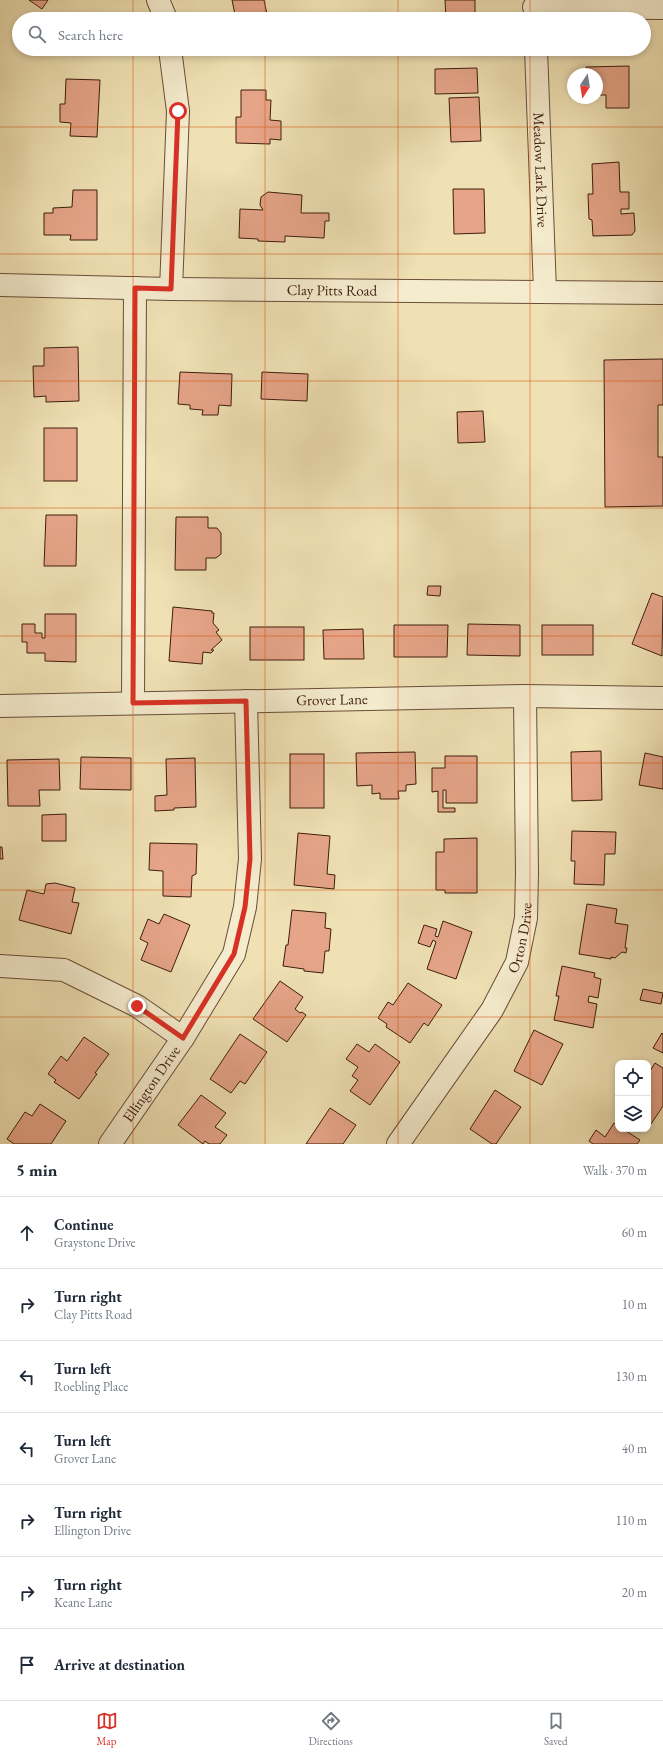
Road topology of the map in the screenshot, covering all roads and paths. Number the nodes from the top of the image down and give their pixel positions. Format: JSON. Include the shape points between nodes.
{"nodes":[{"id":1,"x":158,"y":0,"type":"edge"},
{"id":2,"x":663,"y":8,"type":"edge"},
{"id":3,"x":535,"y":9,"type":"edge"},
{"id":4,"x":163,"y":12,"type":"edge"},
{"id":5,"x":171,"y":56,"type":"edge"},
{"id":6,"x":536,"y":56,"type":"edge"},
{"id":7,"x":0,"y":285,"type":"edge"},
{"id":8,"x":135,"y":288,"type":"junction"},
{"id":9,"x":171,"y":289,"type":"junction"},
{"id":10,"x":545,"y":291,"type":"junction"},
{"id":11,"x":663,"y":293,"type":"edge"},
{"id":12,"x":525,"y":696,"type":"junction"},
{"id":13,"x":663,"y":698,"type":"edge"},
{"id":14,"x":246,"y":701,"type":"junction"},
{"id":15,"x":133,"y":703,"type":"junction"},
{"id":16,"x":0,"y":706,"type":"edge"},
{"id":17,"x":0,"y":966,"type":"edge"},
{"id":18,"x":183,"y":1038,"type":"junction"},
{"id":19,"x":110,"y":1144,"type":"edge"},
{"id":20,"x":398,"y":1144,"type":"edge"}],
"edges":[{"from":1,"to":4,"type":"street"},
{"from":2,"to":3,"type":"street"},
{"from":5,"to":9,"type":"street","via":[[178,111]]},
{"from":6,"to":10,"type":"street","name":"Meadow Lark Drive"},
{"from":7,"to":8,"type":"street","name":"Clay Pitts Road"},
{"from":8,"to":9,"type":"street","name":"Clay Pitts Road"},
{"from":8,"to":15,"type":"street"},
{"from":9,"to":10,"type":"street","name":"Clay Pitts Road"},
{"from":10,"to":11,"type":"street","name":"Clay Pitts Road"},
{"from":12,"to":13,"type":"street","name":"Grover Lane"},
{"from":12,"to":14,"type":"street","name":"Grover Lane"},
{"from":12,"to":20,"type":"street","name":"Orton Drive","via":[[526,918],[517,962],[492,1010]]},
{"from":14,"to":15,"type":"street","name":"Grover Lane"},
{"from":14,"to":18,"type":"street","name":"Ellington Drive","via":[[250,859],[245,907],[234,954]]},
{"from":15,"to":16,"type":"street","name":"Grover Lane"},
{"from":17,"to":18,"type":"street","via":[[64,970],[137,1006]]},
{"from":18,"to":19,"type":"street","name":"Ellington Drive"}]}
